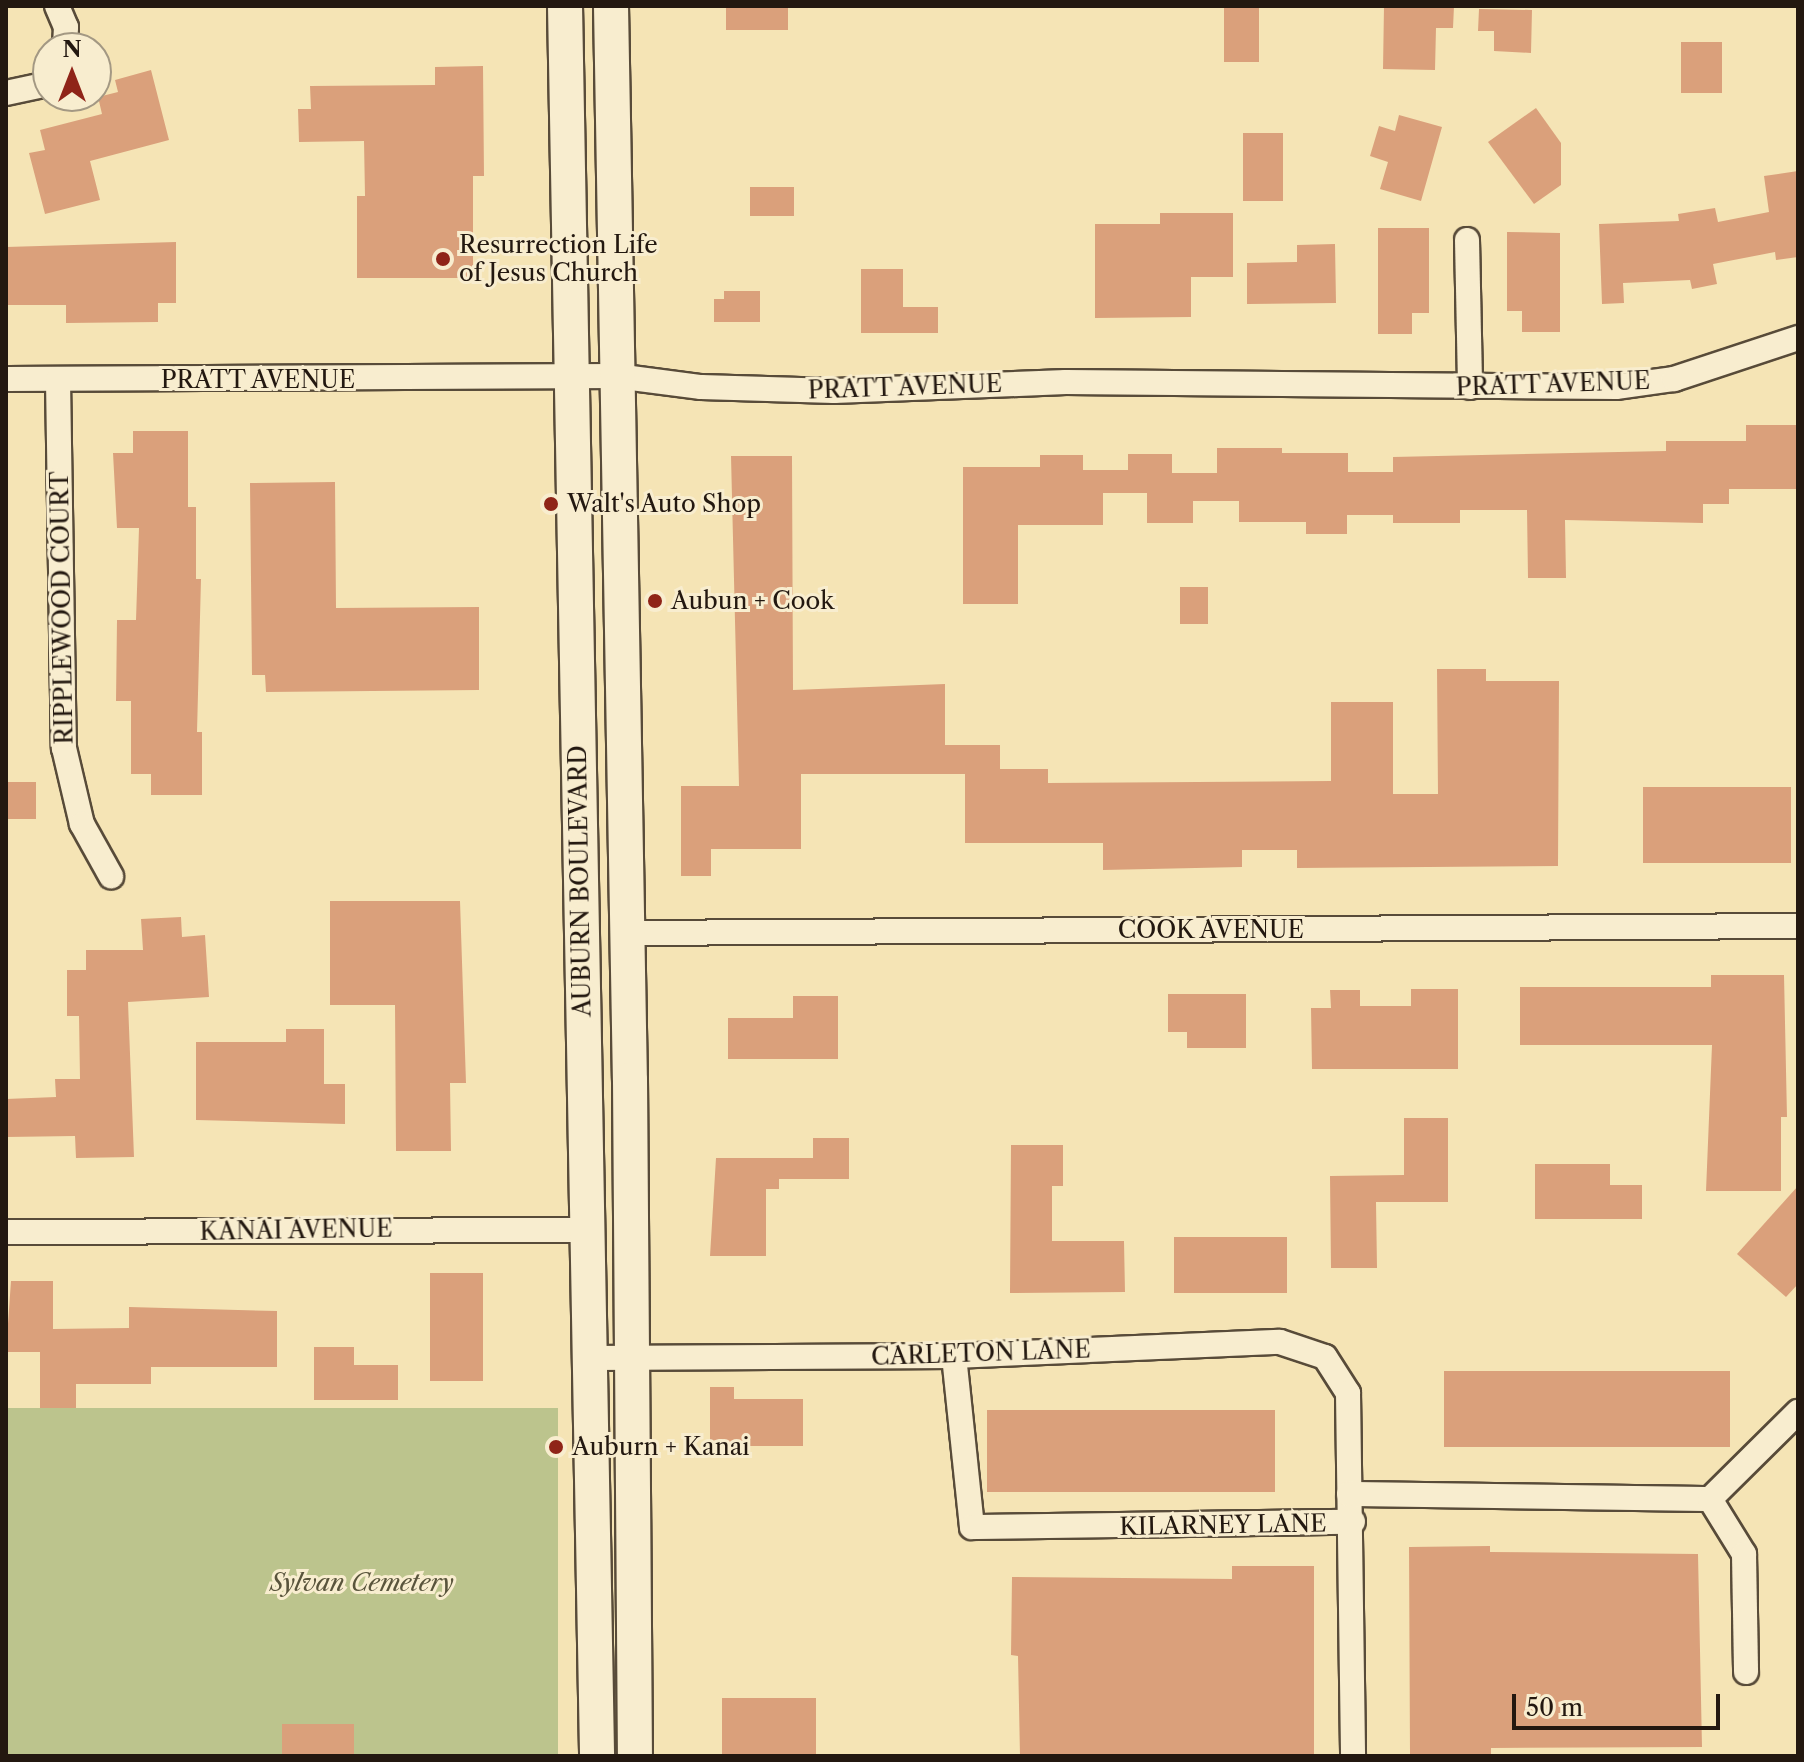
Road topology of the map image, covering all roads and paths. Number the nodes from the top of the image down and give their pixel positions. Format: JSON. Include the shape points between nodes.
{"nodes":[{"id":1,"x":57,"y":6,"type":"edge"},
{"id":2,"x":565,"y":6,"type":"edge"},
{"id":3,"x":611,"y":6,"type":"edge"},
{"id":4,"x":66,"y":32,"type":"edge"},
{"id":5,"x":32,"y":87,"type":"edge"},
{"id":6,"x":6,"y":93,"type":"edge"},
{"id":7,"x":1467,"y":240,"type":"dead end"},
{"id":8,"x":1798,"y":338,"type":"edge"},
{"id":9,"x":616,"y":376,"type":"junction"},
{"id":10,"x":571,"y":378,"type":"junction"},
{"id":11,"x":6,"y":379,"type":"edge"},
{"id":12,"x":58,"y":380,"type":"junction"},
{"id":13,"x":1470,"y":387,"type":"junction"},
{"id":14,"x":575,"y":673,"type":"junction"},
{"id":15,"x":111,"y":876,"type":"dead end"},
{"id":16,"x":1798,"y":926,"type":"edge"},
{"id":17,"x":624,"y":933,"type":"junction"},
{"id":18,"x":586,"y":1230,"type":"junction"},
{"id":19,"x":6,"y":1232,"type":"edge"},
{"id":20,"x":954,"y":1356,"type":"junction"},
{"id":21,"x":592,"y":1358,"type":"junction"},
{"id":22,"x":633,"y":1358,"type":"junction"},
{"id":23,"x":1798,"y":1412,"type":"edge"},
{"id":24,"x":1349,"y":1494,"type":"junction"},
{"id":25,"x":1710,"y":1499,"type":"junction"},
{"id":26,"x":1353,"y":1522,"type":"junction"},
{"id":27,"x":1746,"y":1672,"type":"dead end"},
{"id":28,"x":636,"y":1691,"type":"junction"},
{"id":29,"x":597,"y":1756,"type":"edge"},
{"id":30,"x":613,"y":1756,"type":"edge"},
{"id":31,"x":635,"y":1756,"type":"edge"},
{"id":32,"x":1353,"y":1756,"type":"edge"}],
"edges":[{"from":1,"to":4,"type":"street"},
{"from":2,"to":10,"type":"main road","name":"AUBURN BOULEVARD"},
{"from":3,"to":9,"type":"main road","name":"AUBURN BOULEVARD"},
{"from":5,"to":6,"type":"street"},
{"from":7,"to":13,"type":"street"},
{"from":8,"to":13,"type":"street","name":"PRATT AVENUE","via":[[1674,379],[1616,387]]},
{"from":9,"to":10,"type":"street","name":"PRATT AVENUE"},
{"from":9,"to":13,"type":"street","name":"PRATT AVENUE","via":[[701,387],[834,391],[1066,382]]},
{"from":9,"to":17,"type":"main road","name":"AUBURN BOULEVARD"},
{"from":10,"to":12,"type":"street","name":"PRATT AVENUE"},
{"from":10,"to":14,"type":"main road","name":"AUBURN BOULEVARD"},
{"from":11,"to":12,"type":"street","name":"PRATT AVENUE"},
{"from":12,"to":15,"type":"street","name":"RIPPLEWOOD COURT","via":[[64,748],[82,824]]},
{"from":14,"to":17,"type":"main road","via":[[598,758],[602,907]]},
{"from":14,"to":18,"type":"main road","name":"AUBURN BOULEVARD"},
{"from":16,"to":17,"type":"street","name":"COOK AVENUE"},
{"from":17,"to":22,"type":"main road","name":"AUBURN BOULEVARD"},
{"from":18,"to":19,"type":"street","name":"KANAI AVENUE"},
{"from":18,"to":21,"type":"main road","name":"AUBURN BOULEVARD"},
{"from":20,"to":22,"type":"street","name":"CARLETON LANE"},
{"from":20,"to":24,"type":"street","name":"CARLETON LANE","via":[[1280,1342],[1325,1357],[1348,1393]]},
{"from":20,"to":26,"type":"street","name":"KILARNEY LANE","via":[[972,1527]]},
{"from":21,"to":22,"type":"street","name":"CARLETON LANE"},
{"from":21,"to":29,"type":"main road","name":"AUBURN BOULEVARD"},
{"from":22,"to":28,"type":"main road","name":"AUBURN BOULEVARD"},
{"from":23,"to":25,"type":"street"},
{"from":24,"to":25,"type":"street","name":"KILARNEY LANE"},
{"from":24,"to":26,"type":"street","name":"KILARNEY LANE"},
{"from":25,"to":27,"type":"street","via":[[1744,1554]]},
{"from":26,"to":32,"type":"street"},
{"from":28,"to":30,"type":"main road"},
{"from":28,"to":31,"type":"main road","name":"AUBURN BOULEVARD"}]}
